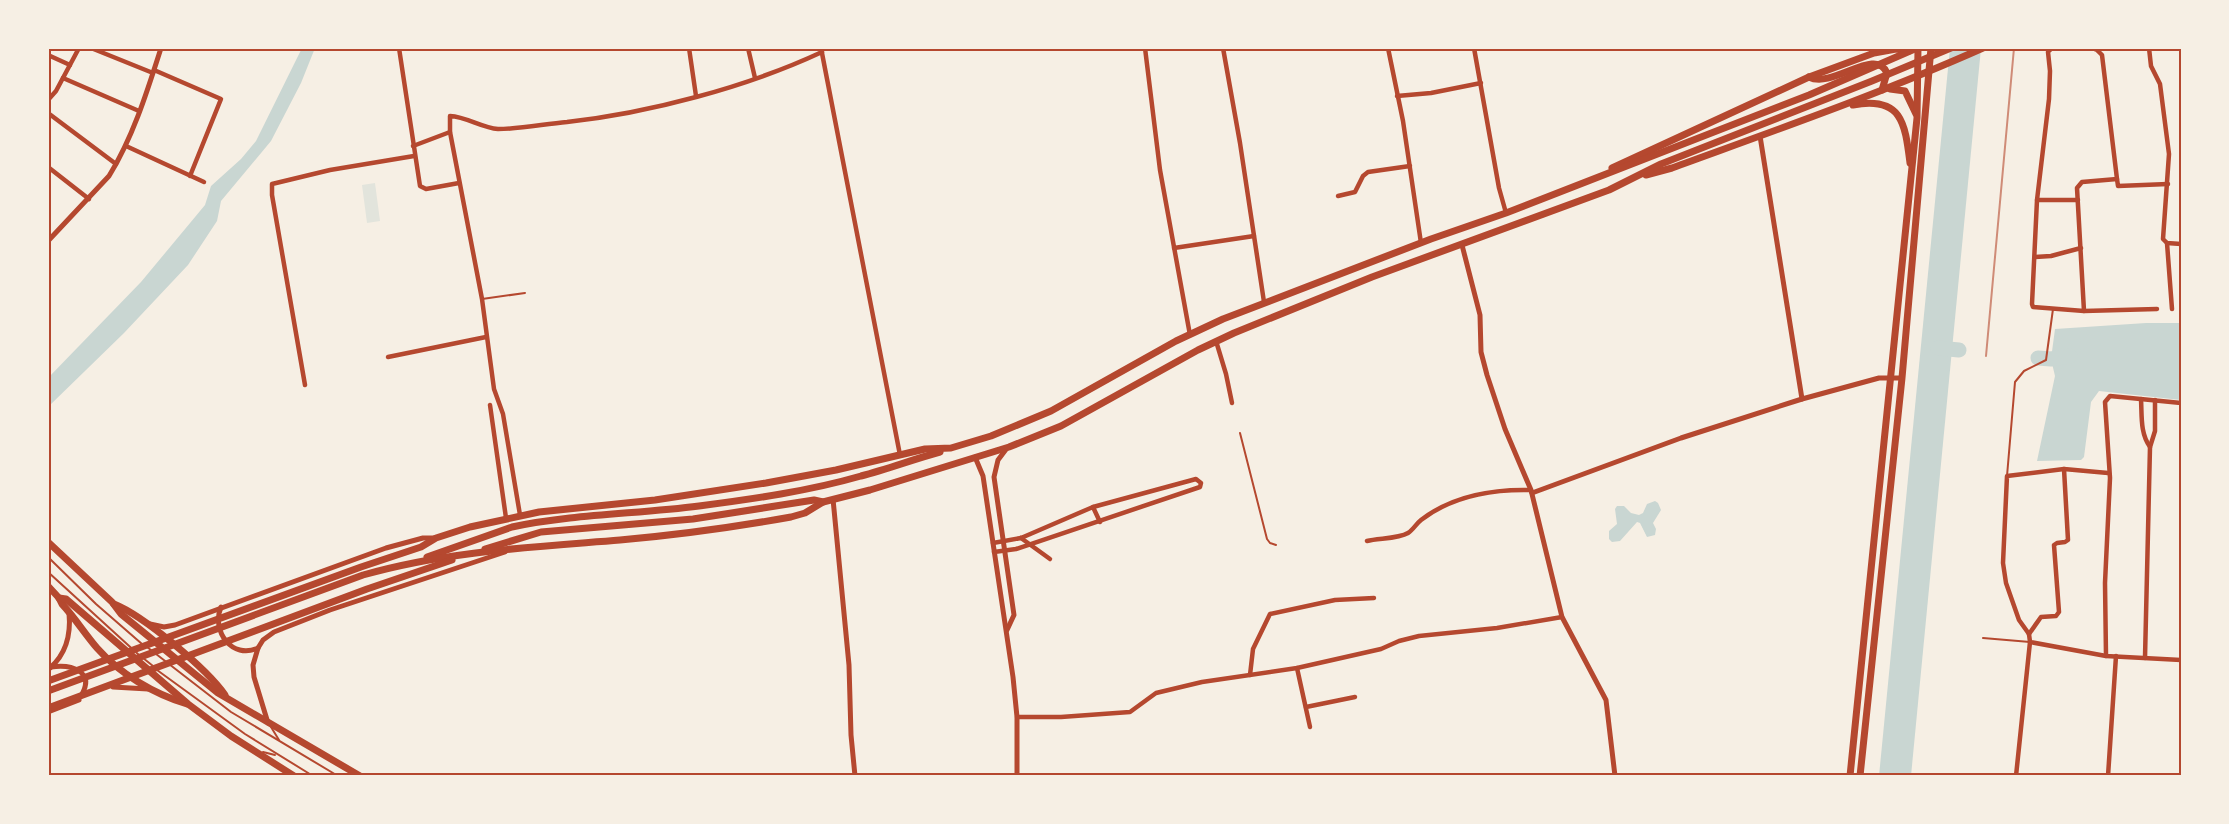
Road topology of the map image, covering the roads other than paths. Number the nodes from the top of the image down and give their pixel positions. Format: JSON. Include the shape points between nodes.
{"nodes":[{"id":1,"x":80,"y":48,"type":"edge"},
{"id":2,"x":91,"y":48,"type":"edge"},
{"id":3,"x":161,"y":48,"type":"edge"},
{"id":4,"x":399,"y":48,"type":"edge"},
{"id":5,"x":689,"y":48,"type":"edge"},
{"id":6,"x":748,"y":48,"type":"edge"},
{"id":7,"x":1145,"y":48,"type":"edge"},
{"id":8,"x":1223,"y":48,"type":"edge"},
{"id":9,"x":1388,"y":48,"type":"edge"},
{"id":10,"x":1474,"y":48,"type":"edge"},
{"id":11,"x":1931,"y":48,"type":"edge"},
{"id":12,"x":1951,"y":48,"type":"edge"},
{"id":13,"x":1983,"y":48,"type":"edge"},
{"id":14,"x":2052,"y":48,"type":"edge"},
{"id":15,"x":2092,"y":48,"type":"edge"},
{"id":16,"x":2149,"y":48,"type":"edge"},
{"id":17,"x":821,"y":50,"type":"edge"},
{"id":18,"x":1877,"y":50,"type":"edge"},
{"id":19,"x":1918,"y":50,"type":"edge"},
{"id":20,"x":48,"y":55,"type":"edge"},
{"id":21,"x":70,"y":65,"type":"junction"},
{"id":22,"x":1930,"y":68,"type":"junction"},
{"id":23,"x":153,"y":72,"type":"junction"},
{"id":24,"x":1918,"y":76,"type":"junction"},
{"id":25,"x":1809,"y":77,"type":"junction"},
{"id":26,"x":63,"y":78,"type":"junction"},
{"id":27,"x":755,"y":78,"type":"junction"},
{"id":28,"x":1481,"y":83,"type":"junction"},
{"id":29,"x":1882,"y":90,"type":"junction"},
{"id":30,"x":696,"y":96,"type":"junction"},
{"id":31,"x":1397,"y":96,"type":"junction"},
{"id":32,"x":48,"y":100,"type":"edge"},
{"id":33,"x":1835,"y":108,"type":"junction"},
{"id":34,"x":139,"y":111,"type":"junction"},
{"id":35,"x":48,"y":113,"type":"edge"},
{"id":36,"x":1917,"y":118,"type":"junction"},
{"id":37,"x":450,"y":132,"type":"junction"},
{"id":38,"x":1760,"y":136,"type":"junction"},
{"id":39,"x":126,"y":146,"type":"junction"},
{"id":40,"x":413,"y":146,"type":"junction"},
{"id":41,"x":414,"y":156,"type":"junction"},
{"id":42,"x":117,"y":164,"type":"junction"},
{"id":43,"x":1410,"y":166,"type":"junction"},
{"id":44,"x":48,"y":167,"type":"edge"},
{"id":45,"x":1912,"y":174,"type":"junction"},
{"id":46,"x":190,"y":176,"type":"junction"},
{"id":47,"x":1599,"y":176,"type":"junction"},
{"id":48,"x":1638,"y":177,"type":"junction"},
{"id":49,"x":2116,"y":179,"type":"junction"},
{"id":50,"x":204,"y":182,"type":"dead end"},
{"id":51,"x":459,"y":183,"type":"junction"},
{"id":52,"x":2168,"y":184,"type":"junction"},
{"id":53,"x":1338,"y":196,"type":"dead end"},
{"id":54,"x":89,"y":199,"type":"junction"},
{"id":55,"x":2037,"y":200,"type":"junction"},
{"id":56,"x":2078,"y":200,"type":"junction"},
{"id":57,"x":1506,"y":213,"type":"junction"},
{"id":58,"x":48,"y":229,"type":"edge"},
{"id":59,"x":54,"y":235,"type":"junction"},
{"id":60,"x":1254,"y":236,"type":"junction"},
{"id":61,"x":48,"y":241,"type":"edge"},
{"id":62,"x":1421,"y":243,"type":"junction"},
{"id":63,"x":2167,"y":243,"type":"junction"},
{"id":64,"x":2181,"y":244,"type":"edge"},
{"id":65,"x":1462,"y":245,"type":"junction"},
{"id":66,"x":1174,"y":248,"type":"junction"},
{"id":67,"x":2081,"y":248,"type":"junction"},
{"id":68,"x":2035,"y":257,"type":"junction"},
{"id":69,"x":525,"y":293,"type":"dead end"},
{"id":70,"x":482,"y":299,"type":"junction"},
{"id":71,"x":1264,"y":302,"type":"junction"},
{"id":72,"x":2053,"y":309,"type":"junction"},
{"id":73,"x":2157,"y":309,"type":"dead end"},
{"id":74,"x":2172,"y":309,"type":"dead end"},
{"id":75,"x":2084,"y":311,"type":"junction"},
{"id":76,"x":1190,"y":335,"type":"junction"},
{"id":77,"x":486,"y":337,"type":"junction"},
{"id":78,"x":1216,"y":341,"type":"junction"},
{"id":79,"x":388,"y":357,"type":"dead end"},
{"id":80,"x":1891,"y":377,"type":"junction"},
{"id":81,"x":1902,"y":378,"type":"junction"},
{"id":82,"x":305,"y":386,"type":"dead end"},
{"id":83,"x":1802,"y":399,"type":"junction"},
{"id":84,"x":2140,"y":399,"type":"junction"},
{"id":85,"x":2156,"y":400,"type":"junction"},
{"id":86,"x":1232,"y":403,"type":"dead end"},
{"id":87,"x":2181,"y":403,"type":"edge"},
{"id":88,"x":490,"y":405,"type":"dead end"},
{"id":89,"x":1240,"y":433,"type":"dead end"},
{"id":90,"x":1009,"y":447,"type":"junction"},
{"id":91,"x":2150,"y":447,"type":"junction"},
{"id":92,"x":951,"y":448,"type":"junction"},
{"id":93,"x":900,"y":455,"type":"junction"},
{"id":94,"x":975,"y":457,"type":"junction"},
{"id":95,"x":2064,"y":469,"type":"junction"},
{"id":96,"x":2108,"y":473,"type":"junction"},
{"id":97,"x":2007,"y":476,"type":"junction"},
{"id":98,"x":1178,"y":484,"type":"junction"},
{"id":99,"x":1532,"y":492,"type":"junction"},
{"id":100,"x":1181,"y":493,"type":"junction"},
{"id":101,"x":833,"y":500,"type":"junction"},
{"id":102,"x":823,"y":502,"type":"junction"},
{"id":103,"x":1093,"y":507,"type":"junction"},
{"id":104,"x":519,"y":515,"type":"junction"},
{"id":105,"x":506,"y":518,"type":"junction"},
{"id":106,"x":1069,"y":519,"type":"junction"},
{"id":107,"x":1100,"y":522,"type":"junction"},
{"id":108,"x":1074,"y":529,"type":"junction"},
{"id":109,"x":436,"y":538,"type":"junction"},
{"id":110,"x":1022,"y":538,"type":"junction"},
{"id":111,"x":1367,"y":541,"type":"dead end"},
{"id":112,"x":48,"y":542,"type":"edge"},
{"id":113,"x":1003,"y":542,"type":"junction"},
{"id":114,"x":993,"y":543,"type":"junction"},
{"id":115,"x":1029,"y":545,"type":"junction"},
{"id":116,"x":1276,"y":545,"type":"dead end"},
{"id":117,"x":521,"y":547,"type":"junction"},
{"id":118,"x":1005,"y":550,"type":"junction"},
{"id":119,"x":994,"y":552,"type":"junction"},
{"id":120,"x":48,"y":557,"type":"edge"},
{"id":121,"x":1050,"y":559,"type":"dead end"},
{"id":122,"x":362,"y":571,"type":"junction"},
{"id":123,"x":48,"y":572,"type":"edge"},
{"id":124,"x":48,"y":586,"type":"edge"},
{"id":125,"x":59,"y":598,"type":"junction"},
{"id":126,"x":1374,"y":598,"type":"dead end"},
{"id":127,"x":111,"y":602,"type":"junction"},
{"id":128,"x":221,"y":607,"type":"junction"},
{"id":129,"x":69,"y":612,"type":"junction"},
{"id":130,"x":1562,"y":617,"type":"junction"},
{"id":131,"x":149,"y":624,"type":"junction"},
{"id":132,"x":1007,"y":631,"type":"junction"},
{"id":133,"x":2029,"y":634,"type":"junction"},
{"id":134,"x":1983,"y":638,"type":"dead end"},
{"id":135,"x":2030,"y":642,"type":"junction"},
{"id":136,"x":258,"y":648,"type":"junction"},
{"id":137,"x":2106,"y":656,"type":"junction"},
{"id":138,"x":2116,"y":657,"type":"junction"},
{"id":139,"x":2145,"y":658,"type":"junction"},
{"id":140,"x":2181,"y":660,"type":"edge"},
{"id":141,"x":50,"y":668,"type":"edge"},
{"id":142,"x":1297,"y":668,"type":"junction"},
{"id":143,"x":1250,"y":675,"type":"junction"},
{"id":144,"x":48,"y":681,"type":"edge"},
{"id":145,"x":156,"y":690,"type":"junction"},
{"id":146,"x":48,"y":691,"type":"edge"},
{"id":147,"x":48,"y":696,"type":"edge"},
{"id":148,"x":227,"y":697,"type":"junction"},
{"id":149,"x":1355,"y":697,"type":"dead end"},
{"id":150,"x":71,"y":703,"type":"junction"},
{"id":151,"x":188,"y":704,"type":"junction"},
{"id":152,"x":1306,"y":707,"type":"junction"},
{"id":153,"x":48,"y":710,"type":"edge"},
{"id":154,"x":1017,"y":717,"type":"junction"},
{"id":155,"x":268,"y":723,"type":"junction"},
{"id":156,"x":1310,"y":727,"type":"dead end"},
{"id":157,"x":281,"y":742,"type":"junction"},
{"id":158,"x":252,"y":750,"type":"junction"},
{"id":159,"x":277,"y":755,"type":"junction"},
{"id":160,"x":294,"y":776,"type":"edge"},
{"id":161,"x":313,"y":776,"type":"edge"},
{"id":162,"x":338,"y":776,"type":"edge"},
{"id":163,"x":360,"y":776,"type":"edge"},
{"id":164,"x":855,"y":776,"type":"edge"},
{"id":165,"x":1017,"y":776,"type":"edge"},
{"id":166,"x":1615,"y":776,"type":"edge"},
{"id":167,"x":1850,"y":776,"type":"edge"},
{"id":168,"x":1860,"y":776,"type":"edge"},
{"id":169,"x":2016,"y":776,"type":"edge"},
{"id":170,"x":2108,"y":776,"type":"edge"}],
"edges":[{"from":1,"to":21,"type":"street"},
{"from":2,"to":23,"type":"street"},
{"from":3,"to":23,"type":"street"},
{"from":4,"to":40,"type":"street"},
{"from":5,"to":30,"type":"street"},
{"from":6,"to":27,"type":"street"},
{"from":7,"to":66,"type":"street"},
{"from":8,"to":60,"type":"street"},
{"from":9,"to":31,"type":"street"},
{"from":10,"to":28,"type":"street"},
{"from":11,"to":22,"type":"main road"},
{"from":12,"to":48,"type":"main road","via":[[1661,164]]},
{"from":13,"to":22,"type":"main road"},
{"from":14,"to":55,"type":"street","via":[[2048,52],[2049,99]]},
{"from":15,"to":49,"type":"street","via":[[2102,55]]},
{"from":16,"to":52,"type":"street","via":[[2163,101]]},
{"from":17,"to":27,"type":"street"},
{"from":17,"to":93,"type":"street"},
{"from":18,"to":19,"type":"main road"},
{"from":18,"to":25,"type":"main road"},
{"from":19,"to":22,"type":"main road"},
{"from":19,"to":24,"type":"main road"},
{"from":19,"to":47,"type":"main road"},
{"from":20,"to":21,"type":"street"},
{"from":21,"to":26,"type":"street"},
{"from":22,"to":24,"type":"main road"},
{"from":22,"to":81,"type":"main road"},
{"from":23,"to":34,"type":"street"},
{"from":23,"to":46,"type":"street","via":[[221,99]]},
{"from":24,"to":29,"type":"main road"},
{"from":24,"to":36,"type":"main road"},
{"from":25,"to":29,"type":"main road","via":[[1826,80],[1878,63],[1887,73]]},
{"from":25,"to":47,"type":"main road","via":[[1619,163]]},
{"from":26,"to":32,"type":"street"},
{"from":26,"to":34,"type":"street"},
{"from":27,"to":30,"type":"street"},
{"from":28,"to":31,"type":"street"},
{"from":28,"to":57,"type":"street"},
{"from":29,"to":33,"type":"main road"},
{"from":29,"to":36,"type":"main road","via":[[1895,88],[1905,92]]},
{"from":30,"to":37,"type":"street","via":[[606,116],[528,127],[497,129],[450,116]]},
{"from":31,"to":43,"type":"street"},
{"from":33,"to":38,"type":"main road"},
{"from":33,"to":45,"type":"main road","via":[[1876,103],[1894,110],[1906,128]]},
{"from":34,"to":39,"type":"street"},
{"from":35,"to":42,"type":"street"},
{"from":36,"to":45,"type":"main road"},
{"from":37,"to":40,"type":"street"},
{"from":37,"to":51,"type":"street"},
{"from":38,"to":48,"type":"main road"},
{"from":38,"to":83,"type":"street"},
{"from":39,"to":42,"type":"street"},
{"from":39,"to":46,"type":"street"},
{"from":40,"to":41,"type":"street"},
{"from":41,"to":51,"type":"street","via":[[422,189]]},
{"from":41,"to":82,"type":"street","via":[[272,184]]},
{"from":42,"to":54,"type":"street"},
{"from":43,"to":53,"type":"street","via":[[1368,171],[1355,192]]},
{"from":43,"to":62,"type":"street"},
{"from":44,"to":54,"type":"street"},
{"from":45,"to":80,"type":"main road"},
{"from":46,"to":50,"type":"street"},
{"from":47,"to":57,"type":"main road"},
{"from":48,"to":65,"type":"main road"},
{"from":49,"to":52,"type":"street","via":[[2118,186]]},
{"from":49,"to":56,"type":"street","via":[[2082,182],[2077,188]]},
{"from":51,"to":70,"type":"street"},
{"from":52,"to":63,"type":"street","via":[[2163,237]]},
{"from":54,"to":59,"type":"street"},
{"from":55,"to":56,"type":"street"},
{"from":55,"to":68,"type":"street"},
{"from":56,"to":67,"type":"street"},
{"from":57,"to":62,"type":"main road"},
{"from":58,"to":59,"type":"street"},
{"from":59,"to":61,"type":"street"},
{"from":60,"to":66,"type":"street"},
{"from":60,"to":71,"type":"street"},
{"from":62,"to":71,"type":"main road"},
{"from":63,"to":64,"type":"street"},
{"from":63,"to":74,"type":"street"},
{"from":65,"to":78,"type":"main road","via":[[1310,301]]},
{"from":65,"to":99,"type":"street","via":[[1480,315],[1480,352],[1505,429]]},
{"from":66,"to":76,"type":"street"},
{"from":67,"to":68,"type":"street"},
{"from":67,"to":75,"type":"street"},
{"from":68,"to":72,"type":"street","via":[[2033,307]]},
{"from":69,"to":70,"type":"lane"},
{"from":70,"to":77,"type":"street"},
{"from":71,"to":76,"type":"main road"},
{"from":72,"to":75,"type":"street"},
{"from":72,"to":97,"type":"lane","via":[[2046,360],[2024,371],[2015,382]]},
{"from":73,"to":75,"type":"street"},
{"from":76,"to":92,"type":"main road","via":[[1051,411]]},
{"from":77,"to":79,"type":"street"},
{"from":77,"to":104,"type":"street"},
{"from":78,"to":86,"type":"street"},
{"from":78,"to":90,"type":"main road","via":[[1061,426]]},
{"from":80,"to":81,"type":"street"},
{"from":80,"to":83,"type":"street"},
{"from":80,"to":167,"type":"main road"},
{"from":81,"to":168,"type":"main road"},
{"from":83,"to":99,"type":"street"},
{"from":84,"to":85,"type":"street"},
{"from":84,"to":91,"type":"street","via":[[2143,432]]},
{"from":84,"to":96,"type":"street","via":[[2110,396],[2105,402]]},
{"from":85,"to":87,"type":"street"},
{"from":85,"to":91,"type":"street"},
{"from":88,"to":105,"type":"street"},
{"from":89,"to":116,"type":"lane","via":[[1268,539]]},
{"from":90,"to":94,"type":"main road"},
{"from":90,"to":113,"type":"street","via":[[998,460],[994,477]]},
{"from":91,"to":139,"type":"street"},
{"from":92,"to":93,"type":"main road"},
{"from":92,"to":147,"type":"main road","via":[[861,476],[785,493],[512,527]]},
{"from":93,"to":104,"type":"main road","via":[[733,489]]},
{"from":94,"to":101,"type":"main road"},
{"from":94,"to":114,"type":"street","via":[[983,476]]},
{"from":95,"to":96,"type":"street"},
{"from":95,"to":97,"type":"street"},
{"from":95,"to":133,"type":"street","via":[[2068,540],[2054,545],[2059,612],[2056,616],[2041,616]]},
{"from":96,"to":137,"type":"street"},
{"from":97,"to":133,"type":"street","via":[[2003,563],[2019,620]]},
{"from":98,"to":100,"type":"street"},
{"from":98,"to":100,"type":"street","via":[[1196,479],[1201,483],[1200,487]]},
{"from":98,"to":103,"type":"street"},
{"from":99,"to":111,"type":"street","via":[[1468,497],[1431,513],[1407,534]]},
{"from":99,"to":130,"type":"street"},
{"from":100,"to":107,"type":"street"},
{"from":101,"to":102,"type":"main road"},
{"from":101,"to":164,"type":"street","via":[[849,658]]},
{"from":102,"to":117,"type":"main road","via":[[805,513],[768,521],[621,540]]},
{"from":102,"to":153,"type":"main road","via":[[814,500],[693,519],[564,529],[515,538],[367,589]]},
{"from":103,"to":106,"type":"street"},
{"from":103,"to":107,"type":"street"},
{"from":104,"to":105,"type":"main road"},
{"from":105,"to":109,"type":"main road"},
{"from":106,"to":108,"type":"street"},
{"from":106,"to":110,"type":"street"},
{"from":107,"to":108,"type":"street"},
{"from":108,"to":115,"type":"street"},
{"from":109,"to":122,"type":"main road"},
{"from":109,"to":128,"type":"street","via":[[386,548]]},
{"from":110,"to":113,"type":"street"},
{"from":110,"to":115,"type":"street"},
{"from":112,"to":127,"type":"main road"},
{"from":113,"to":114,"type":"street"},
{"from":113,"to":118,"type":"street"},
{"from":114,"to":119,"type":"street"},
{"from":115,"to":118,"type":"street"},
{"from":115,"to":121,"type":"street"},
{"from":117,"to":122,"type":"main road"},
{"from":117,"to":136,"type":"street","via":[[300,621],[274,632]]},
{"from":118,"to":119,"type":"street"},
{"from":118,"to":132,"type":"street","via":[[1014,615]]},
{"from":119,"to":132,"type":"street"},
{"from":120,"to":157,"type":"lane","via":[[132,636],[231,712]]},
{"from":122,"to":144,"type":"main road"},
{"from":122,"to":146,"type":"main road"},
{"from":123,"to":159,"type":"lane","via":[[168,679]]},
{"from":124,"to":125,"type":"main road"},
{"from":125,"to":129,"type":"main road"},
{"from":125,"to":151,"type":"main road","via":[[66,599]]},
{"from":126,"to":143,"type":"street","via":[[1335,600],[1270,614],[1253,649]]},
{"from":127,"to":131,"type":"main road"},
{"from":127,"to":148,"type":"main road","via":[[145,634]]},
{"from":128,"to":131,"type":"street","via":[[169,626]]},
{"from":128,"to":136,"type":"street","via":[[218,627],[225,640],[244,651]]},
{"from":129,"to":141,"type":"street","via":[[67,642]]},
{"from":129,"to":145,"type":"main road","via":[[98,649],[122,671]]},
{"from":130,"to":142,"type":"street","via":[[1419,636],[1381,650]]},
{"from":130,"to":166,"type":"street","via":[[1606,700]]},
{"from":131,"to":148,"type":"main road"},
{"from":132,"to":154,"type":"street"},
{"from":133,"to":135,"type":"street"},
{"from":134,"to":135,"type":"lane"},
{"from":135,"to":137,"type":"street"},
{"from":135,"to":169,"type":"street"},
{"from":136,"to":155,"type":"street","via":[[254,677]]},
{"from":137,"to":138,"type":"street"},
{"from":138,"to":139,"type":"street"},
{"from":138,"to":170,"type":"street"},
{"from":139,"to":140,"type":"street"},
{"from":141,"to":150,"type":"street","via":[[68,666],[82,674],[85,690]]},
{"from":142,"to":143,"type":"street"},
{"from":142,"to":152,"type":"street"},
{"from":143,"to":154,"type":"street","via":[[1156,693],[1130,712]]},
{"from":145,"to":150,"type":"street","via":[[117,686]]},
{"from":145,"to":151,"type":"main road"},
{"from":148,"to":155,"type":"main road"},
{"from":149,"to":152,"type":"street"},
{"from":150,"to":153,"type":"street"},
{"from":151,"to":158,"type":"main road"},
{"from":152,"to":156,"type":"street"},
{"from":154,"to":165,"type":"street"},
{"from":155,"to":157,"type":"lane"},
{"from":155,"to":163,"type":"main road"},
{"from":157,"to":162,"type":"lane"},
{"from":158,"to":159,"type":"lane"},
{"from":158,"to":160,"type":"main road"},
{"from":159,"to":161,"type":"lane"}]}
